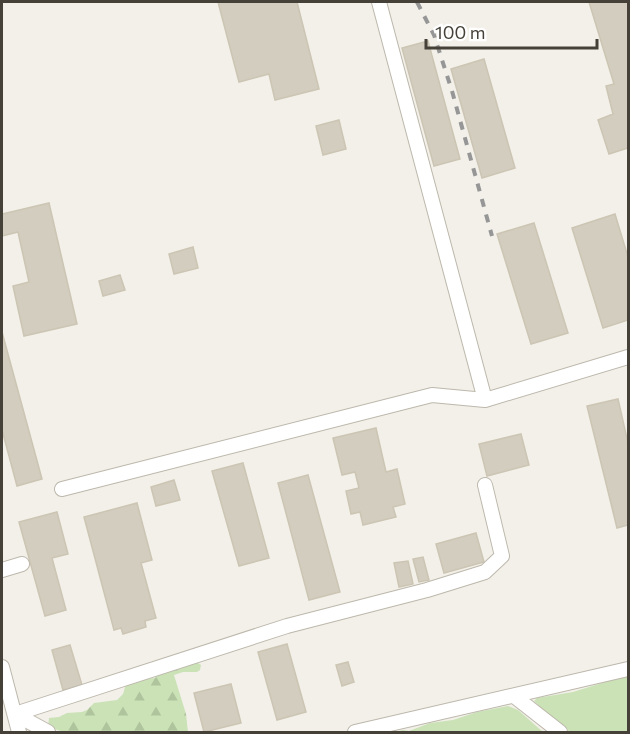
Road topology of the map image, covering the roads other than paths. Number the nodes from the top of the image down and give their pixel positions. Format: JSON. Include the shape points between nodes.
{"nodes":[{"id":1,"x":379,"y":2,"type":"edge"},
{"id":2,"x":628,"y":357,"type":"edge"},
{"id":3,"x":484,"y":400,"type":"junction"},
{"id":4,"x":485,"y":485,"type":"dead end"},
{"id":5,"x":62,"y":489,"type":"dead end"},
{"id":6,"x":22,"y":564,"type":"dead end"},
{"id":7,"x":2,"y":570,"type":"edge"},
{"id":8,"x":2,"y":667,"type":"edge"},
{"id":9,"x":628,"y":669,"type":"edge"},
{"id":10,"x":514,"y":696,"type":"junction"},
{"id":11,"x":15,"y":714,"type":"junction"},
{"id":12,"x":19,"y":732,"type":"edge"},
{"id":13,"x":48,"y":732,"type":"edge"},
{"id":14,"x":355,"y":732,"type":"edge"},
{"id":15,"x":560,"y":732,"type":"edge"}],
"edges":[{"from":1,"to":3,"type":"street"},
{"from":2,"to":3,"type":"street"},
{"from":3,"to":5,"type":"street","via":[[432,395]]},
{"from":4,"to":11,"type":"street","via":[[502,556],[485,572],[286,626]]},
{"from":6,"to":7,"type":"street"},
{"from":8,"to":11,"type":"street"},
{"from":9,"to":10,"type":"street"},
{"from":10,"to":14,"type":"street"},
{"from":10,"to":15,"type":"street"},
{"from":11,"to":12,"type":"street"},
{"from":11,"to":13,"type":"street"}]}
